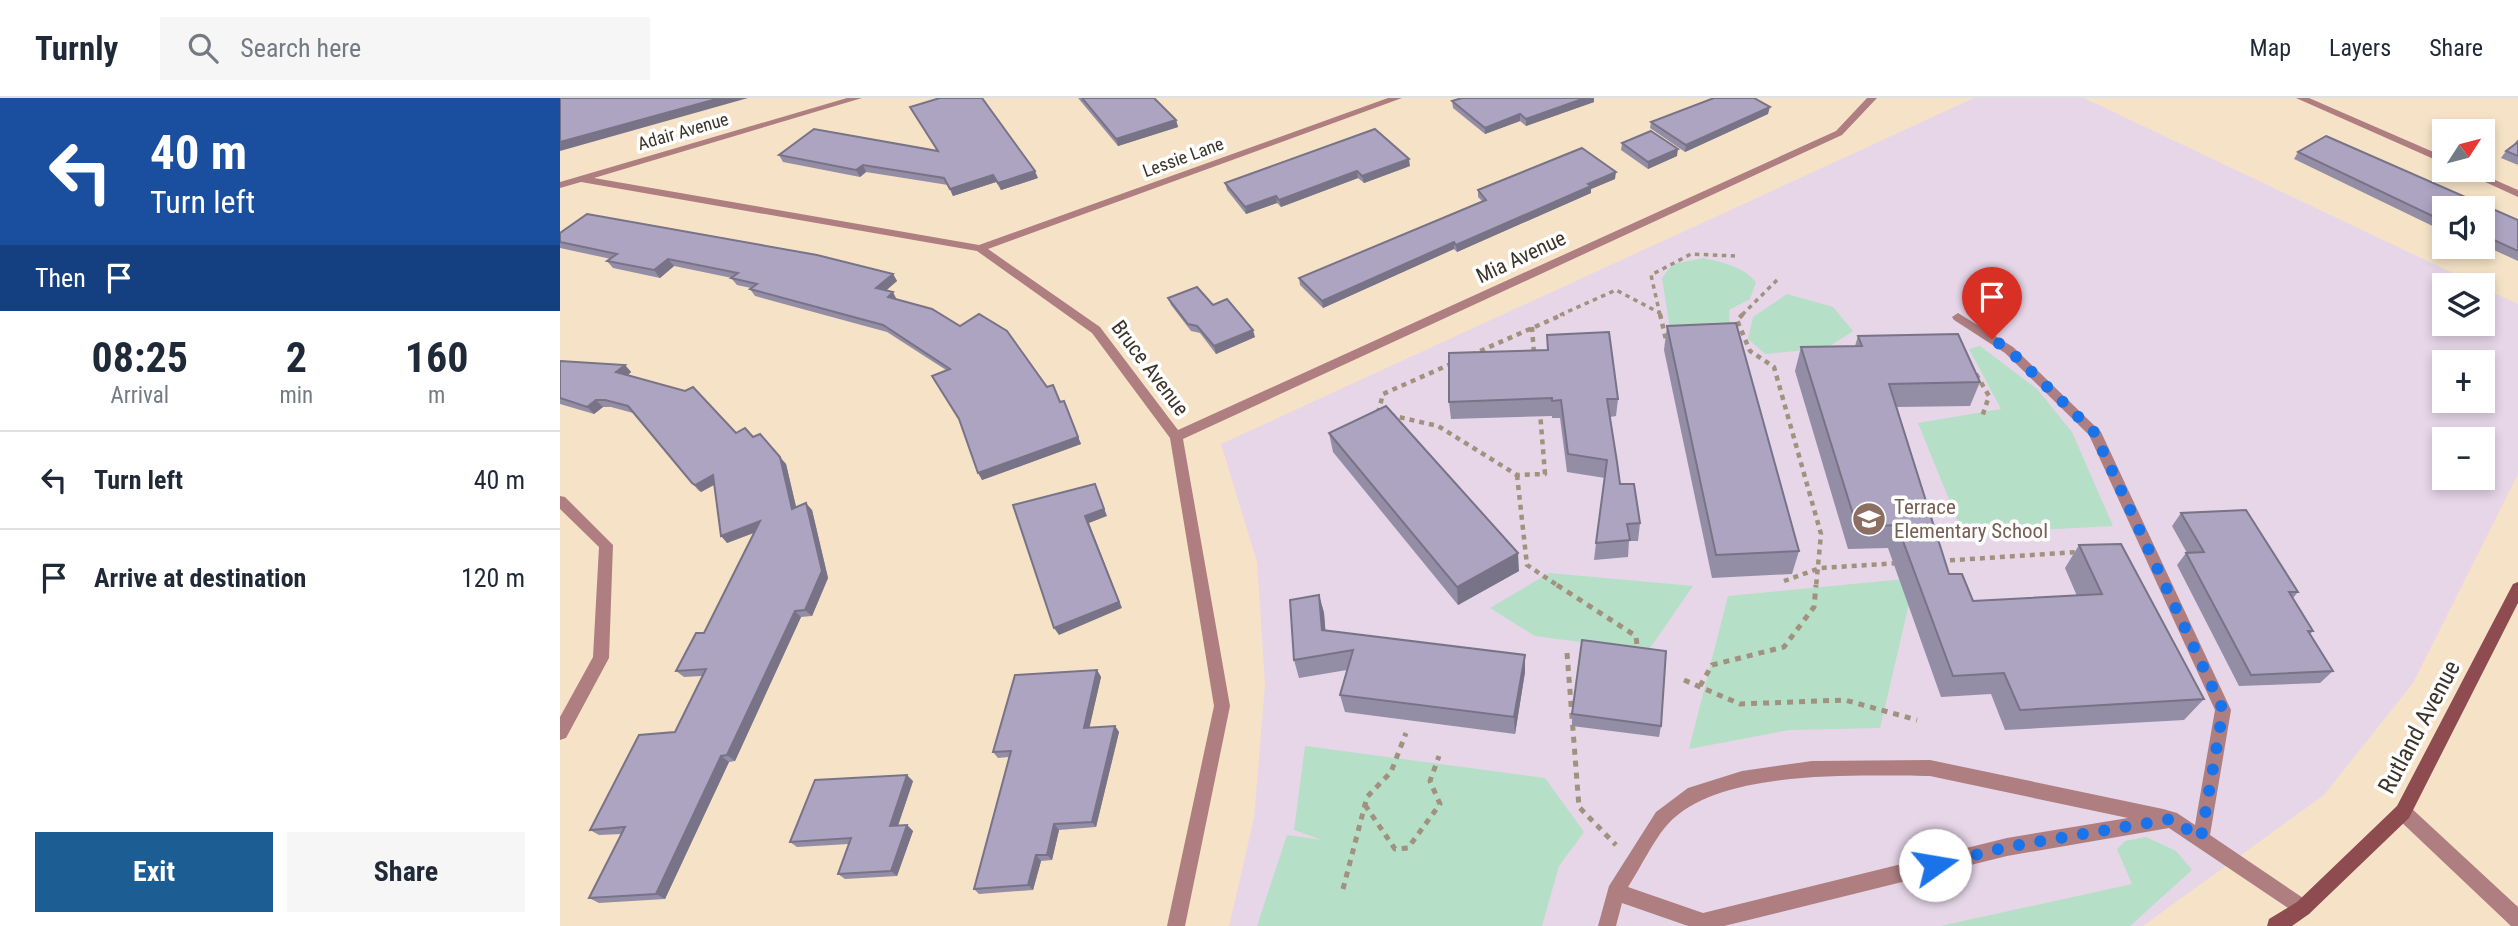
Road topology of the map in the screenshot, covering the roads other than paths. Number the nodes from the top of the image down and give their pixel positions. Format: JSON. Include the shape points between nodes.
{"nodes":[{"id":1,"x":857,"y":98,"type":"edge"},
{"id":2,"x":1397,"y":98,"type":"edge"},
{"id":3,"x":1872,"y":98,"type":"edge"},
{"id":4,"x":2301,"y":98,"type":"edge"},
{"id":5,"x":2432,"y":155,"type":"edge"},
{"id":6,"x":581,"y":179,"type":"junction"},
{"id":7,"x":2491,"y":182,"type":"edge"},
{"id":8,"x":560,"y":185,"type":"edge"},
{"id":9,"x":2518,"y":194,"type":"edge"},
{"id":10,"x":980,"y":248,"type":"junction"},
{"id":11,"x":1958,"y":317,"type":"dead end"},
{"id":12,"x":1176,"y":437,"type":"junction"},
{"id":13,"x":560,"y":501,"type":"edge"},
{"id":14,"x":2518,"y":588,"type":"edge"},
{"id":15,"x":560,"y":733,"type":"edge"},
{"id":16,"x":2403,"y":812,"type":"junction"},
{"id":17,"x":2171,"y":819,"type":"junction"},
{"id":18,"x":2201,"y":838,"type":"junction"},
{"id":19,"x":1615,"y":892,"type":"junction"},
{"id":20,"x":2302,"y":908,"type":"junction"},
{"id":21,"x":2518,"y":920,"type":"edge"},
{"id":22,"x":1176,"y":926,"type":"edge"},
{"id":23,"x":1607,"y":926,"type":"edge"},
{"id":24,"x":2276,"y":926,"type":"edge"}],
"edges":[{"from":1,"to":6,"type":"street","name":"Adair Avenue"},
{"from":2,"to":10,"type":"street","name":"Lessie Lane"},
{"from":3,"to":12,"type":"street","name":"Mia Avenue","via":[[1839,133]]},
{"from":4,"to":5,"type":"street"},
{"from":6,"to":8,"type":"street","name":"Adair Avenue"},
{"from":6,"to":10,"type":"street","name":"Bruce Avenue"},
{"from":7,"to":9,"type":"street"},
{"from":10,"to":12,"type":"street","name":"Bruce Avenue","via":[[1096,330]]},
{"from":11,"to":18,"type":"street","via":[[2009,350],[2094,432],[2100,444],[2223,710]]},
{"from":12,"to":22,"type":"street","name":"Bruce Avenue","via":[[1222,706]]},
{"from":13,"to":15,"type":"street","via":[[606,545],[601,658]]},
{"from":14,"to":16,"type":"street","name":"Rutland Avenue"},
{"from":16,"to":20,"type":"street","name":"Rutland Avenue"},
{"from":16,"to":21,"type":"street"},
{"from":17,"to":18,"type":"street"},
{"from":17,"to":19,"type":"street","via":[[2007,847],[1703,922]]},
{"from":17,"to":19,"type":"street","via":[[1930,768],[1812,769],[1742,779],[1694,794],[1662,818]]},
{"from":18,"to":20,"type":"street"},
{"from":19,"to":23,"type":"street"},
{"from":20,"to":24,"type":"street","name":"Rutland Avenue"}]}
